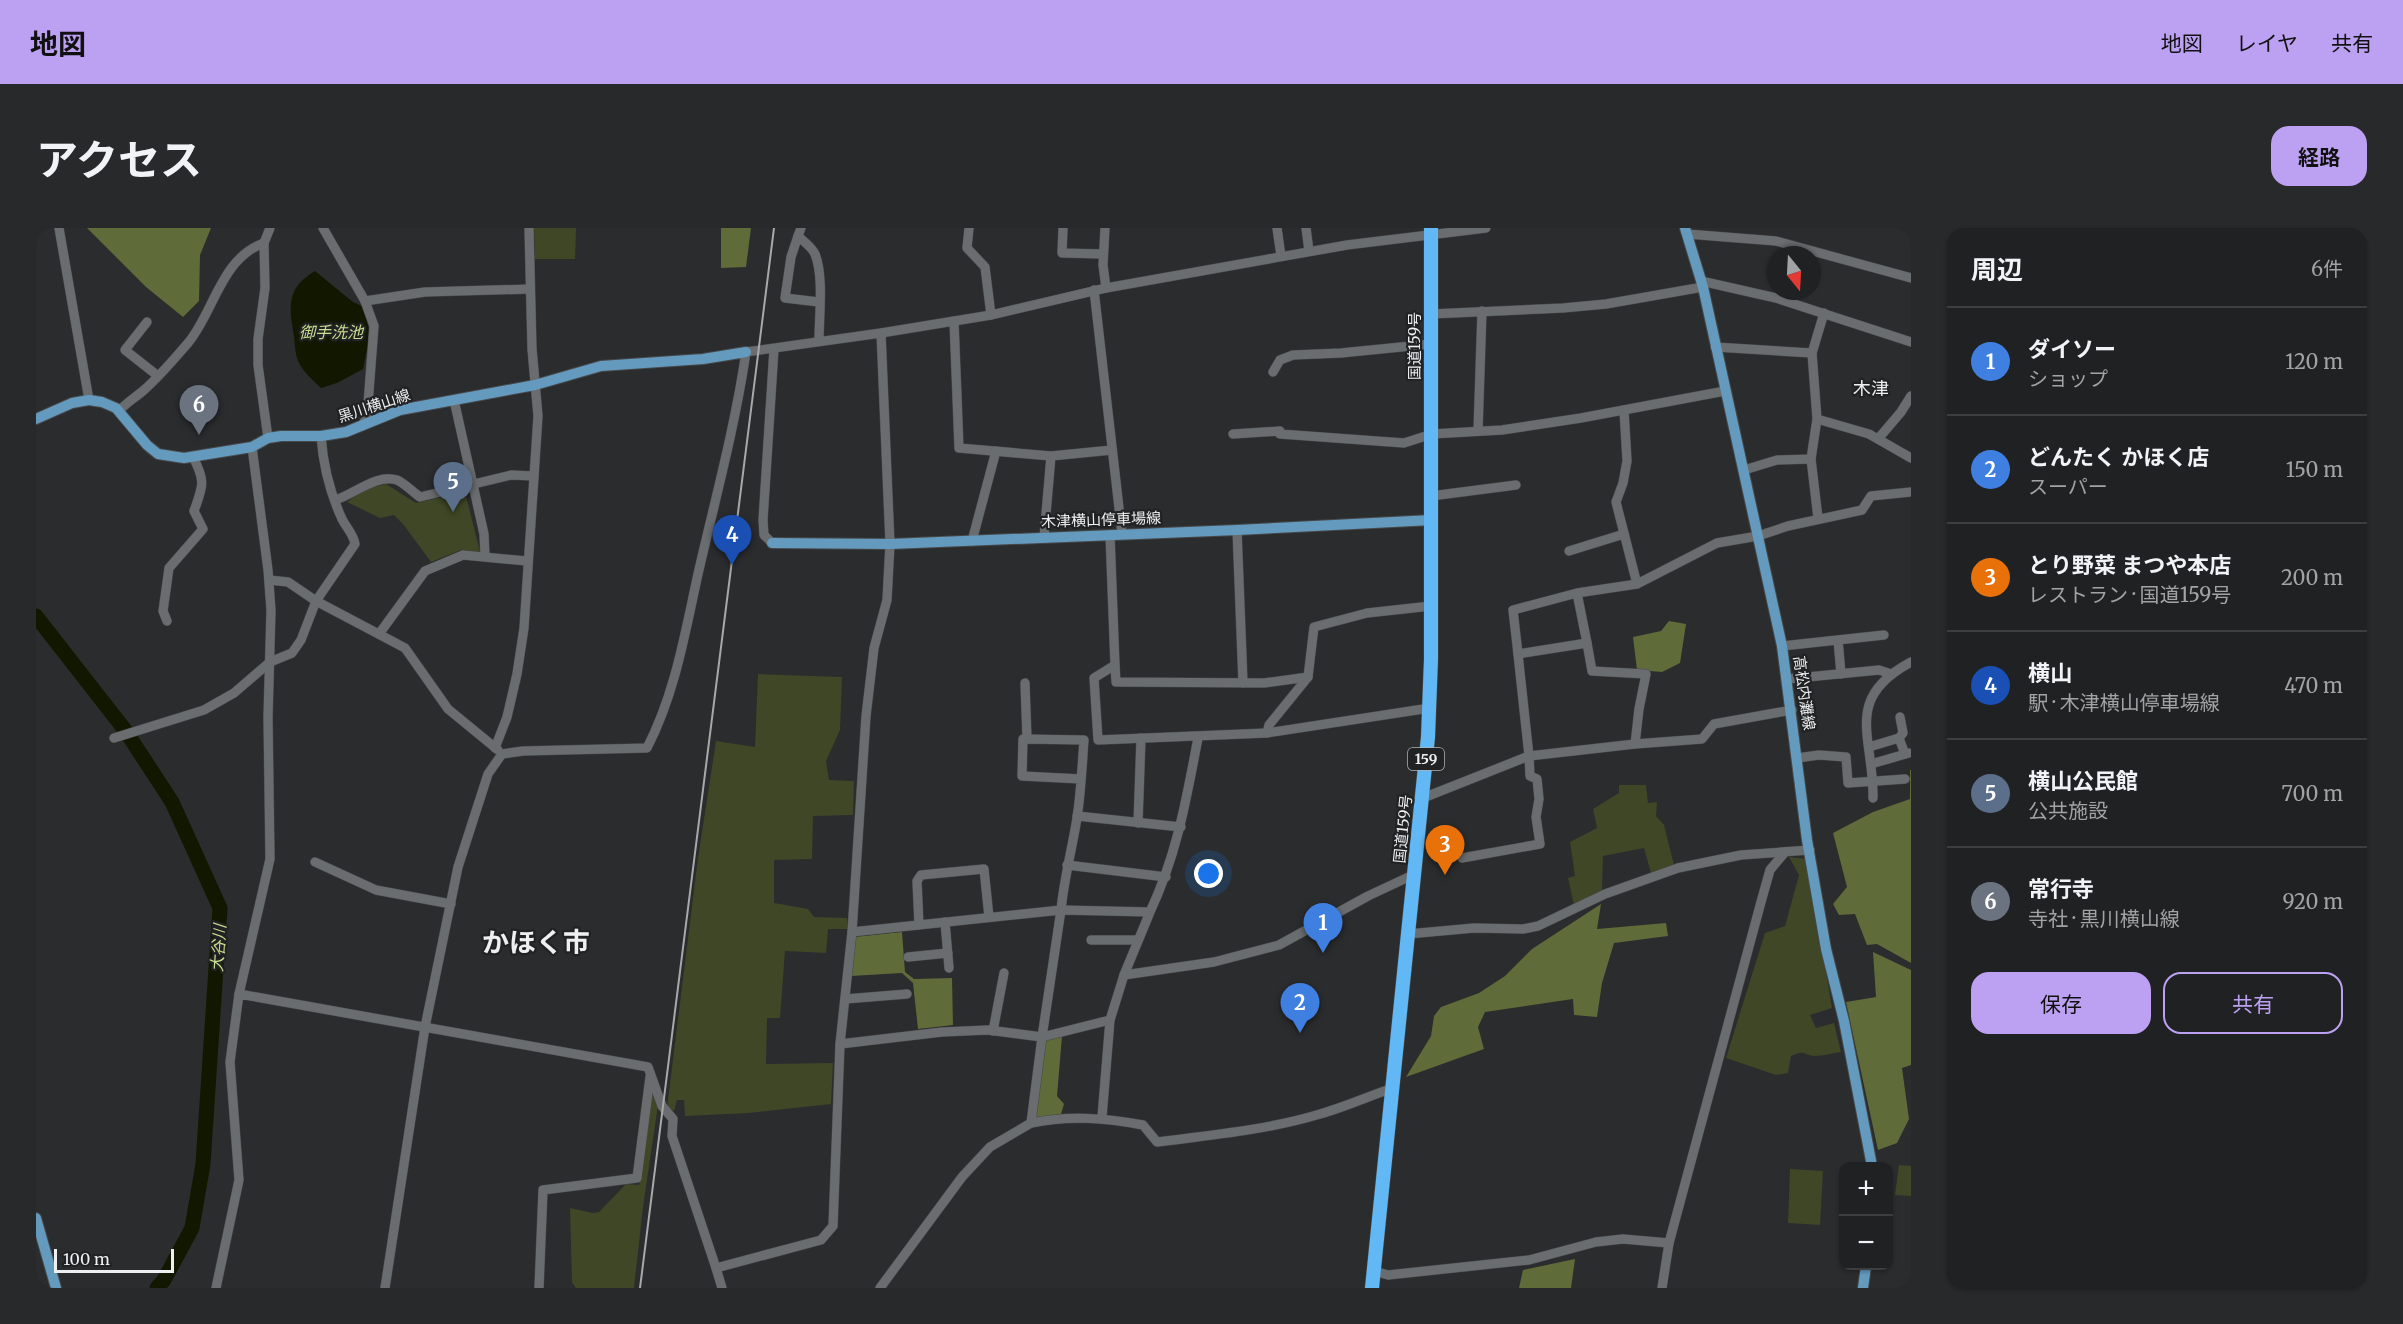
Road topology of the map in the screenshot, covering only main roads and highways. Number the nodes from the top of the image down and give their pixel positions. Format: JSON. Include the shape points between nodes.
{"nodes":[{"id":1,"x":1431,"y":231,"type":"edge"},
{"id":2,"x":1686,"y":231,"type":"edge"},
{"id":3,"x":746,"y":352,"type":"road end"},
{"id":4,"x":36,"y":418,"type":"edge"},
{"id":5,"x":1432,"y":520,"type":"junction"},
{"id":6,"x":772,"y":543,"type":"road end"},
{"id":7,"x":1871,"y":1162,"type":"edge"},
{"id":8,"x":36,"y":1218,"type":"edge"},
{"id":9,"x":1865,"y":1270,"type":"edge"},
{"id":10,"x":56,"y":1288,"type":"edge"},
{"id":11,"x":1371,"y":1288,"type":"edge"},
{"id":12,"x":1863,"y":1288,"type":"edge"}],
"edges":[{"from":1,"to":5,"type":"highway","name":"国道159号","number":"159"},
{"from":2,"to":7,"type":"main road","name":"高松内灘線","via":[[1702,284],[1782,646],[1807,840]]},
{"from":3,"to":4,"type":"main road","name":"黒川横山線","via":[[703,360],[601,366],[535,385],[400,410],[346,432],[268,438],[252,447],[193,457],[158,454],[119,411],[106,403],[72,403]]},
{"from":5,"to":6,"type":"main road","name":"木津横山停車場線","via":[[890,544]]},
{"from":5,"to":11,"type":"highway","name":"国道159号","number":"159","via":[[1430,708],[1423,798]]},
{"from":8,"to":10,"type":"main road"},
{"from":9,"to":12,"type":"main road"}]}
